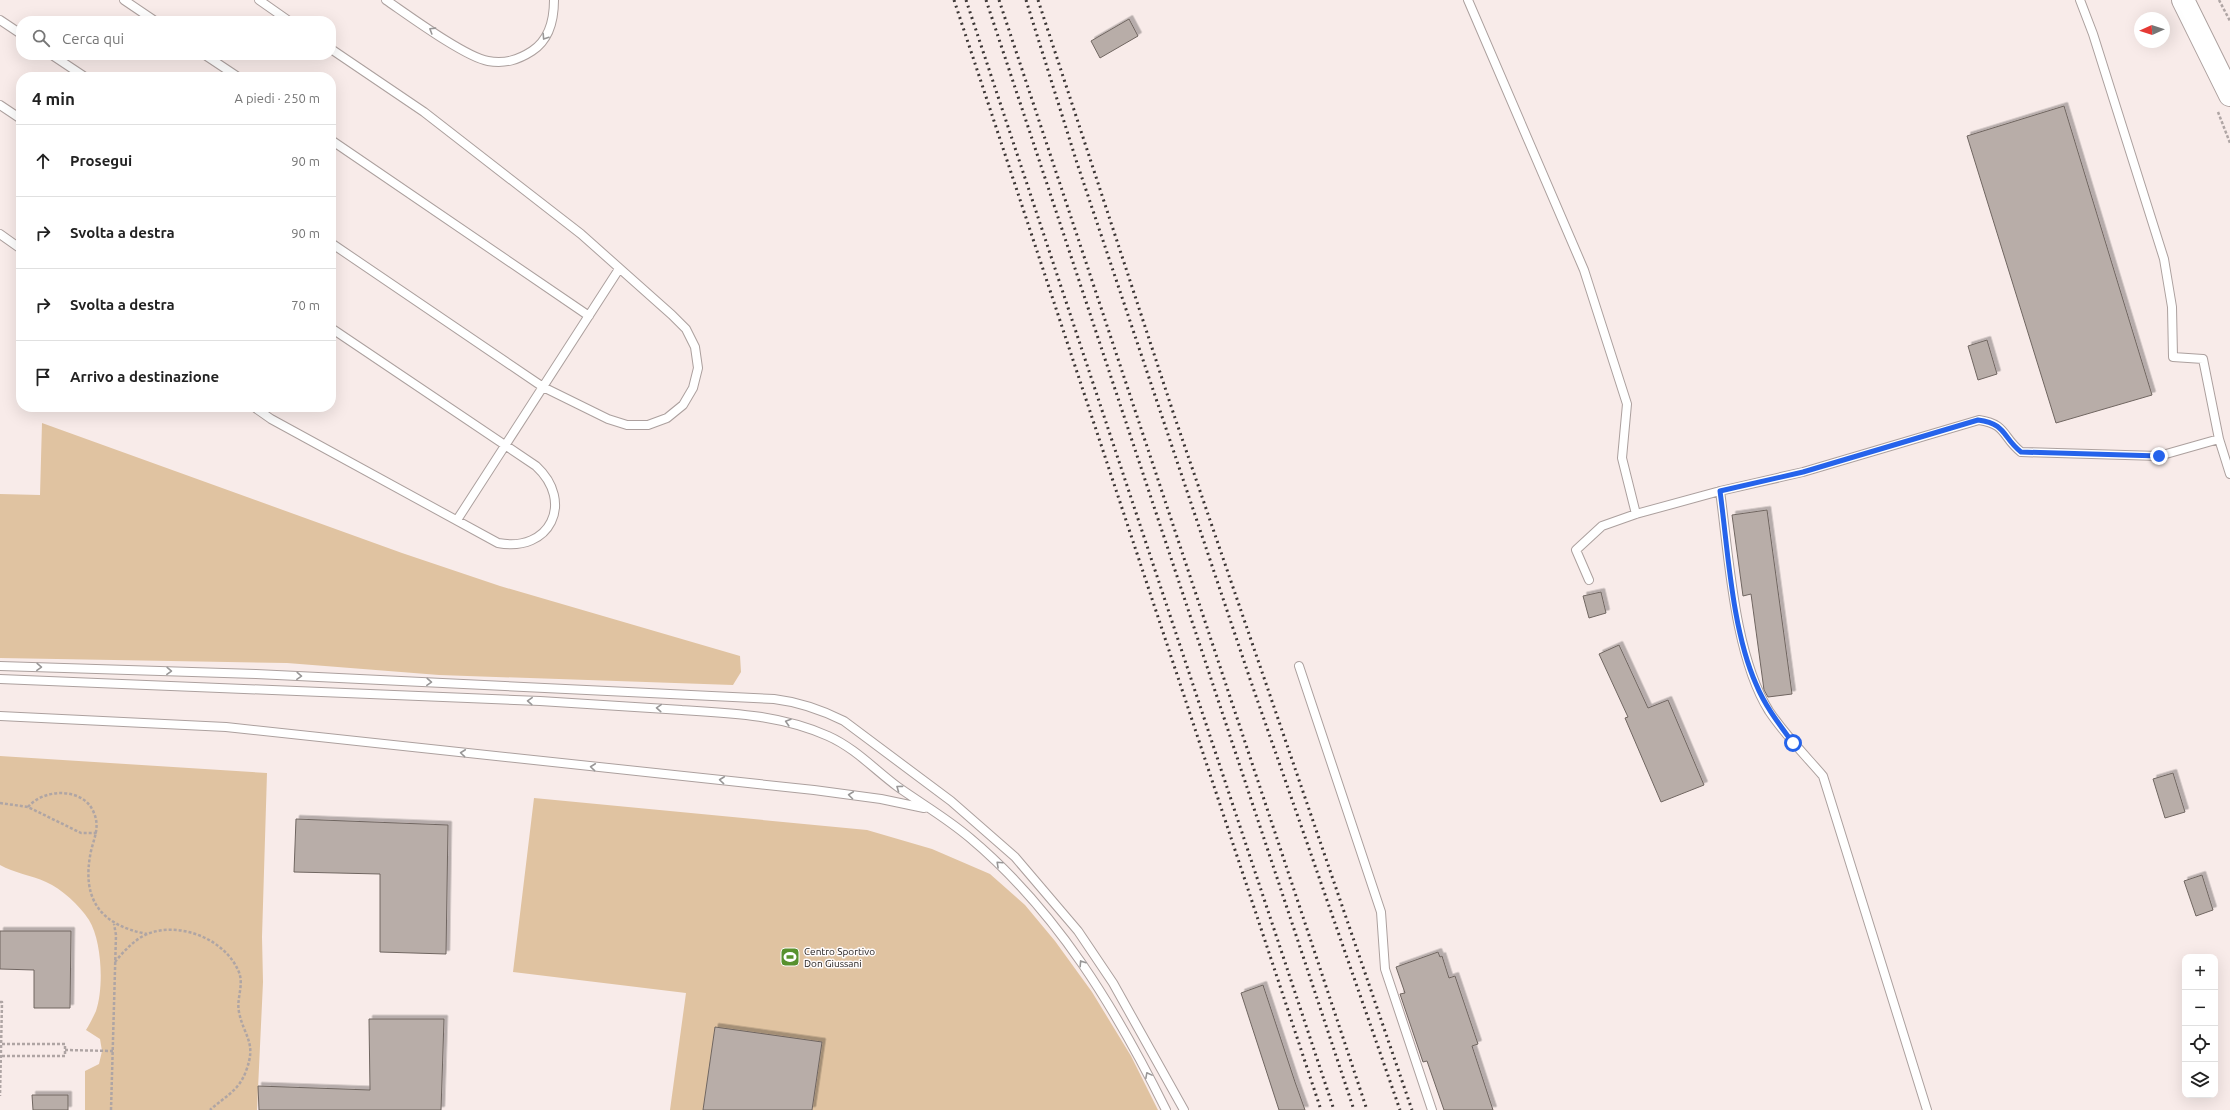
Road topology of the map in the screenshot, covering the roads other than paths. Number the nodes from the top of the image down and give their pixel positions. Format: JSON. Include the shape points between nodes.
{"nodes":[{"id":1,"x":124,"y":0,"type":"edge"},
{"id":2,"x":259,"y":0,"type":"edge"},
{"id":3,"x":386,"y":0,"type":"edge"},
{"id":4,"x":554,"y":0,"type":"edge"},
{"id":5,"x":1468,"y":0,"type":"edge"},
{"id":6,"x":2080,"y":0,"type":"edge"},
{"id":7,"x":2183,"y":0,"type":"edge"},
{"id":8,"x":148,"y":16,"type":"edge"},
{"id":9,"x":283,"y":16,"type":"edge"},
{"id":10,"x":0,"y":20,"type":"edge"},
{"id":11,"x":16,"y":31,"type":"edge"},
{"id":12,"x":336,"y":52,"type":"edge"},
{"id":13,"x":60,"y":60,"type":"edge"},
{"id":14,"x":212,"y":60,"type":"edge"},
{"id":15,"x":78,"y":72,"type":"edge"},
{"id":16,"x":230,"y":72,"type":"edge"},
{"id":17,"x":2230,"y":95,"type":"edge"},
{"id":18,"x":0,"y":105,"type":"edge"},
{"id":19,"x":16,"y":116,"type":"edge"},
{"id":20,"x":336,"y":143,"type":"edge"},
{"id":21,"x":0,"y":234,"type":"edge"},
{"id":22,"x":16,"y":245,"type":"edge"},
{"id":23,"x":336,"y":247,"type":"edge"},
{"id":24,"x":619,"y":269,"type":"junction"},
{"id":25,"x":589,"y":316,"type":"junction"},
{"id":26,"x":336,"y":331,"type":"edge"},
{"id":27,"x":543,"y":387,"type":"junction"},
{"id":28,"x":262,"y":412,"type":"edge"},
{"id":29,"x":2219,"y":439,"type":"junction"},
{"id":30,"x":505,"y":446,"type":"junction"},
{"id":31,"x":2230,"y":474,"type":"edge"},
{"id":32,"x":1720,"y":491,"type":"junction"},
{"id":33,"x":1636,"y":514,"type":"junction"},
{"id":34,"x":457,"y":520,"type":"junction"},
{"id":35,"x":1589,"y":580,"type":"dead end"},
{"id":36,"x":0,"y":666,"type":"edge"},
{"id":37,"x":1298,"y":666,"type":"dead end"},
{"id":38,"x":0,"y":678,"type":"edge"},
{"id":39,"x":0,"y":716,"type":"edge"},
{"id":40,"x":930,"y":810,"type":"junction"},
{"id":41,"x":1166,"y":1110,"type":"edge"},
{"id":42,"x":1184,"y":1110,"type":"edge"},
{"id":43,"x":1432,"y":1110,"type":"edge"},
{"id":44,"x":1927,"y":1110,"type":"edge"}],
"edges":[{"from":1,"to":8,"type":"lane"},
{"from":2,"to":9,"type":"lane"},
{"from":4,"to":3,"type":"lane","one_way":true,"via":[[551,26],[544,38],[535,49],[522,58],[507,62],[488,61],[470,54]]},
{"from":5,"to":33,"type":"lane","via":[[1586,277],[1627,404],[1622,458]]},
{"from":6,"to":29,"type":"lane","via":[[2164,259],[2172,307],[2173,357],[2203,359]]},
{"from":7,"to":17,"type":"street"},
{"from":10,"to":11,"type":"lane"},
{"from":12,"to":24,"type":"lane","via":[[424,112],[581,234]]},
{"from":13,"to":15,"type":"lane"},
{"from":14,"to":16,"type":"lane"},
{"from":18,"to":19,"type":"lane"},
{"from":20,"to":25,"type":"lane"},
{"from":21,"to":22,"type":"lane"},
{"from":23,"to":27,"type":"lane"},
{"from":24,"to":25,"type":"lane"},
{"from":24,"to":27,"type":"lane","via":[[686,329],[695,347],[698,368],[693,388],[683,405],[667,418],[654,423],[627,426]]},
{"from":25,"to":27,"type":"lane"},
{"from":26,"to":30,"type":"lane"},
{"from":27,"to":30,"type":"lane"},
{"from":28,"to":34,"type":"lane"},
{"from":29,"to":31,"type":"lane"},
{"from":29,"to":32,"type":"lane","via":[[2159,456],[2021,452],[2012,444],[2004,430],[1991,421],[1978,420],[1803,472]]},
{"from":30,"to":34,"type":"lane"},
{"from":30,"to":34,"type":"lane","via":[[547,476],[554,490],[554,510],[547,529],[525,544],[511,546],[498,543]]},
{"from":32,"to":33,"type":"lane"},
{"from":32,"to":44,"type":"lane","via":[[1738,623],[1755,683],[1769,710],[1793,743],[1823,776]]},
{"from":33,"to":35,"type":"lane","via":[[1602,526],[1576,550]]},
{"from":36,"to":42,"type":"lane","one_way":true,"via":[[256,674],[774,699],[790,701],[824,712],[844,721],[951,801],[1015,857],[1078,931],[1113,983]]},
{"from":37,"to":43,"type":"lane","via":[[1381,912],[1385,969]]},
{"from":40,"to":38,"type":"lane","one_way":true,"via":[[831,737],[777,718],[598,704]]},
{"from":40,"to":39,"type":"lane","one_way":true,"via":[[881,799],[814,790],[226,727]]},
{"from":41,"to":40,"type":"lane","one_way":true,"via":[[1128,1036],[1081,961],[1064,939],[1030,896],[1002,867],[951,822]]}]}
